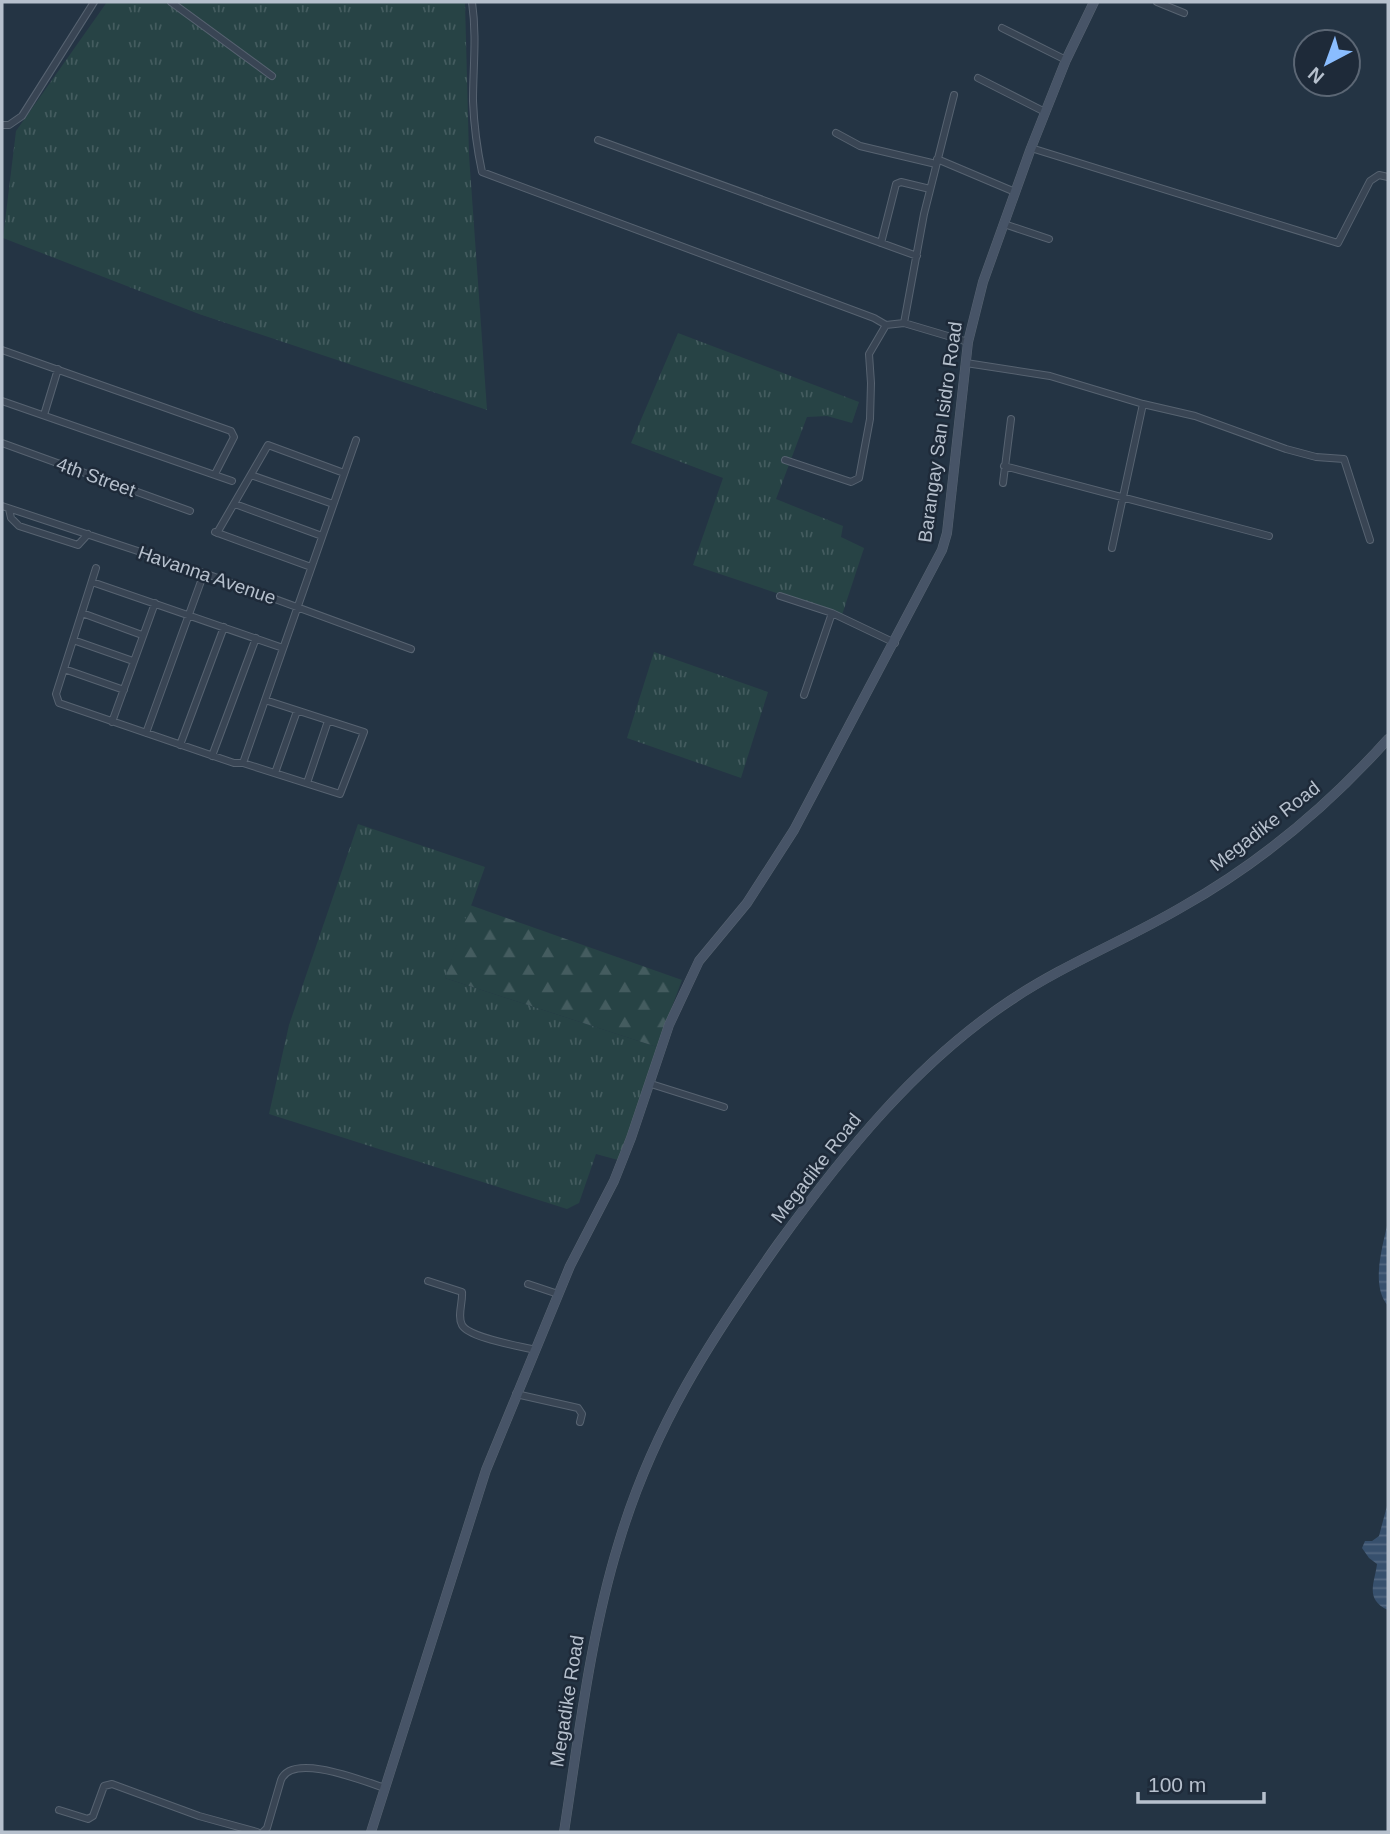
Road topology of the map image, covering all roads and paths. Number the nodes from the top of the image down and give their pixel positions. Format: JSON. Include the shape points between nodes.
{"nodes":[{"id":1,"x":94,"y":2,"type":"edge"},
{"id":2,"x":171,"y":2,"type":"edge"},
{"id":3,"x":472,"y":2,"type":"edge"},
{"id":4,"x":1094,"y":2,"type":"edge"},
{"id":5,"x":1157,"y":2,"type":"edge"},
{"id":6,"x":1184,"y":13,"type":"dead end"},
{"id":7,"x":1002,"y":28,"type":"dead end"},
{"id":8,"x":1066,"y":60,"type":"junction"},
{"id":9,"x":272,"y":76,"type":"dead end"},
{"id":10,"x":978,"y":78,"type":"dead end"},
{"id":11,"x":954,"y":95,"type":"dead end"},
{"id":12,"x":1045,"y":113,"type":"junction"},
{"id":13,"x":2,"y":125,"type":"edge"},
{"id":14,"x":836,"y":133,"type":"dead end"},
{"id":15,"x":598,"y":140,"type":"dead end"},
{"id":16,"x":1031,"y":148,"type":"junction"},
{"id":17,"x":937,"y":162,"type":"junction"},
{"id":18,"x":1388,"y":177,"type":"edge"},
{"id":19,"x":930,"y":189,"type":"junction"},
{"id":20,"x":1015,"y":192,"type":"junction"},
{"id":21,"x":1004,"y":223,"type":"junction"},
{"id":22,"x":1049,"y":239,"type":"dead end"},
{"id":23,"x":881,"y":243,"type":"junction"},
{"id":24,"x":917,"y":256,"type":"junction"},
{"id":25,"x":904,"y":323,"type":"junction"},
{"id":26,"x":886,"y":325,"type":"junction"},
{"id":27,"x":968,"y":342,"type":"junction"},
{"id":28,"x":2,"y":350,"type":"edge"},
{"id":29,"x":965,"y":363,"type":"junction"},
{"id":30,"x":58,"y":369,"type":"junction"},
{"id":31,"x":2,"y":401,"type":"edge"},
{"id":32,"x":1143,"y":404,"type":"junction"},
{"id":33,"x":44,"y":415,"type":"junction"},
{"id":34,"x":1011,"y":419,"type":"dead end"},
{"id":35,"x":356,"y":440,"type":"dead end"},
{"id":36,"x":2,"y":443,"type":"edge"},
{"id":37,"x":785,"y":460,"type":"dead end"},
{"id":38,"x":1004,"y":466,"type":"junction"},
{"id":39,"x":344,"y":473,"type":"junction"},
{"id":40,"x":215,"y":474,"type":"junction"},
{"id":41,"x":251,"y":475,"type":"junction"},
{"id":42,"x":232,"y":481,"type":"dead end"},
{"id":43,"x":1003,"y":483,"type":"dead end"},
{"id":44,"x":1123,"y":498,"type":"junction"},
{"id":45,"x":235,"y":504,"type":"junction"},
{"id":46,"x":333,"y":504,"type":"junction"},
{"id":47,"x":5,"y":507,"type":"edge"},
{"id":48,"x":190,"y":510,"type":"dead end"},
{"id":49,"x":88,"y":534,"type":"junction"},
{"id":50,"x":322,"y":536,"type":"junction"},
{"id":51,"x":1269,"y":536,"type":"dead end"},
{"id":52,"x":1370,"y":540,"type":"dead end"},
{"id":53,"x":1112,"y":548,"type":"dead end"},
{"id":54,"x":311,"y":567,"type":"junction"},
{"id":55,"x":96,"y":569,"type":"dead end"},
{"id":56,"x":204,"y":573,"type":"junction"},
{"id":57,"x":92,"y":582,"type":"junction"},
{"id":58,"x":780,"y":596,"type":"dead end"},
{"id":59,"x":155,"y":603,"type":"junction"},
{"id":60,"x":298,"y":607,"type":"junction"},
{"id":61,"x":82,"y":613,"type":"junction"},
{"id":62,"x":832,"y":613,"type":"junction"},
{"id":63,"x":188,"y":616,"type":"junction"},
{"id":64,"x":224,"y":627,"type":"junction"},
{"id":65,"x":142,"y":635,"type":"junction"},
{"id":66,"x":256,"y":638,"type":"junction"},
{"id":67,"x":73,"y":640,"type":"junction"},
{"id":68,"x":895,"y":643,"type":"junction"},
{"id":69,"x":283,"y":648,"type":"junction"},
{"id":70,"x":411,"y":649,"type":"dead end"},
{"id":71,"x":133,"y":661,"type":"junction"},
{"id":72,"x":64,"y":669,"type":"junction"},
{"id":73,"x":124,"y":690,"type":"junction"},
{"id":74,"x":804,"y":695,"type":"dead end"},
{"id":75,"x":265,"y":700,"type":"junction"},
{"id":76,"x":297,"y":711,"type":"junction"},
{"id":77,"x":328,"y":721,"type":"junction"},
{"id":78,"x":112,"y":722,"type":"junction"},
{"id":79,"x":146,"y":733,"type":"junction"},
{"id":80,"x":1388,"y":739,"type":"edge"},
{"id":81,"x":180,"y":745,"type":"junction"},
{"id":82,"x":212,"y":756,"type":"junction"},
{"id":83,"x":243,"y":763,"type":"junction"},
{"id":84,"x":275,"y":773,"type":"junction"},
{"id":85,"x":307,"y":783,"type":"junction"},
{"id":86,"x":651,"y":1084,"type":"junction"},
{"id":87,"x":724,"y":1107,"type":"dead end"},
{"id":88,"x":428,"y":1281,"type":"dead end"},
{"id":89,"x":528,"y":1284,"type":"dead end"},
{"id":90,"x":558,"y":1293,"type":"junction"},
{"id":91,"x":535,"y":1350,"type":"junction"},
{"id":92,"x":516,"y":1394,"type":"junction"},
{"id":93,"x":580,"y":1422,"type":"dead end"},
{"id":94,"x":385,"y":1788,"type":"junction"},
{"id":95,"x":59,"y":1810,"type":"dead end"},
{"id":96,"x":260,"y":1832,"type":"edge"},
{"id":97,"x":371,"y":1832,"type":"edge"},
{"id":98,"x":565,"y":1832,"type":"edge"}],
"edges":[{"from":1,"to":13,"type":"street","via":[[22,116]]},
{"from":2,"to":9,"type":"street"},
{"from":3,"to":26,"type":"street","via":[[476,46],[473,104],[482,172]]},
{"from":4,"to":8,"type":"street","name":"Barangay San Isidro Road"},
{"from":5,"to":6,"type":"street"},
{"from":7,"to":8,"type":"street"},
{"from":8,"to":12,"type":"street","name":"Barangay San Isidro Road"},
{"from":10,"to":12,"type":"street"},
{"from":11,"to":17,"type":"street"},
{"from":12,"to":16,"type":"street","name":"Barangay San Isidro Road"},
{"from":14,"to":17,"type":"street","via":[[860,146]]},
{"from":15,"to":23,"type":"street"},
{"from":16,"to":18,"type":"street","via":[[1338,243],[1370,181],[1379,175]]},
{"from":16,"to":20,"type":"street","name":"Barangay San Isidro Road"},
{"from":17,"to":19,"type":"street"},
{"from":17,"to":20,"type":"street"},
{"from":19,"to":23,"type":"street","via":[[896,184]]},
{"from":19,"to":24,"type":"street"},
{"from":20,"to":21,"type":"street","name":"Barangay San Isidro Road"},
{"from":21,"to":22,"type":"street"},
{"from":21,"to":27,"type":"street","name":"Barangay San Isidro Road"},
{"from":23,"to":24,"type":"street"},
{"from":24,"to":25,"type":"street"},
{"from":25,"to":26,"type":"street"},
{"from":25,"to":27,"type":"street"},
{"from":26,"to":37,"type":"street","via":[[869,354],[870,419],[859,478],[851,482]]},
{"from":27,"to":29,"type":"street","name":"Barangay San Isidro Road"},
{"from":28,"to":30,"type":"street"},
{"from":29,"to":32,"type":"street","via":[[1050,376]]},
{"from":29,"to":68,"type":"street","name":"Barangay San Isidro Road","via":[[947,533],[935,567]]},
{"from":30,"to":33,"type":"street"},
{"from":30,"to":40,"type":"street","via":[[231,431],[234,437]]},
{"from":31,"to":33,"type":"street"},
{"from":32,"to":44,"type":"street"},
{"from":32,"to":52,"type":"street","via":[[1195,416],[1296,452],[1344,459]]},
{"from":33,"to":40,"type":"street"},
{"from":34,"to":38,"type":"street"},
{"from":35,"to":39,"type":"street"},
{"from":36,"to":48,"type":"street","name":"4th Street"},
{"from":38,"to":43,"type":"street"},
{"from":38,"to":44,"type":"street"},
{"from":39,"to":41,"type":"street","via":[[268,445]]},
{"from":39,"to":46,"type":"street"},
{"from":40,"to":42,"type":"street"},
{"from":41,"to":45,"type":"street"},
{"from":41,"to":46,"type":"street"},
{"from":44,"to":51,"type":"street"},
{"from":44,"to":53,"type":"street"},
{"from":45,"to":50,"type":"street"},
{"from":45,"to":54,"type":"street","via":[[216,532]]},
{"from":46,"to":50,"type":"street"},
{"from":47,"to":49,"type":"street","name":"Havanna Avenue"},
{"from":47,"to":49,"type":"street","via":[[23,528],[78,545]]},
{"from":49,"to":56,"type":"street","name":"Havanna Avenue"},
{"from":50,"to":54,"type":"street"},
{"from":54,"to":60,"type":"street"},
{"from":55,"to":57,"type":"street"},
{"from":56,"to":60,"type":"street","name":"Havanna Avenue"},
{"from":56,"to":63,"type":"street"},
{"from":57,"to":59,"type":"street"},
{"from":57,"to":61,"type":"street"},
{"from":58,"to":62,"type":"street"},
{"from":59,"to":63,"type":"street"},
{"from":59,"to":65,"type":"street"},
{"from":60,"to":69,"type":"street"},
{"from":60,"to":70,"type":"street","name":"Havanna Avenue"},
{"from":61,"to":65,"type":"street"},
{"from":61,"to":67,"type":"street"},
{"from":62,"to":68,"type":"street"},
{"from":62,"to":74,"type":"street"},
{"from":63,"to":64,"type":"street"},
{"from":63,"to":79,"type":"street"},
{"from":64,"to":66,"type":"street"},
{"from":64,"to":81,"type":"street"},
{"from":65,"to":71,"type":"street"},
{"from":66,"to":69,"type":"street"},
{"from":66,"to":82,"type":"street"},
{"from":67,"to":71,"type":"street"},
{"from":67,"to":72,"type":"street"},
{"from":68,"to":86,"type":"street","name":"Barangay San Isidro Road","via":[[794,830],[747,903],[699,961],[669,1025]]},
{"from":69,"to":75,"type":"street"},
{"from":71,"to":73,"type":"street"},
{"from":72,"to":73,"type":"street"},
{"from":72,"to":78,"type":"street","via":[[56,694],[59,703]]},
{"from":73,"to":78,"type":"street"},
{"from":75,"to":76,"type":"street"},
{"from":75,"to":83,"type":"street"},
{"from":76,"to":77,"type":"street"},
{"from":76,"to":84,"type":"street"},
{"from":77,"to":85,"type":"street"},
{"from":77,"to":85,"type":"street","via":[[364,732],[340,794]]},
{"from":78,"to":79,"type":"street"},
{"from":79,"to":81,"type":"street"},
{"from":80,"to":98,"type":"street","name":"Megadike Road","via":[[1301,824],[1229,878],[1012,999],[957,1040],[915,1078],[821,1185],[682,1388],[649,1458],[618,1543],[592,1647]]},
{"from":81,"to":82,"type":"street"},
{"from":82,"to":83,"type":"street"},
{"from":83,"to":84,"type":"street"},
{"from":84,"to":85,"type":"street"},
{"from":86,"to":87,"type":"street"},
{"from":86,"to":90,"type":"street","name":"Barangay San Isidro Road","via":[[614,1181]]},
{"from":88,"to":91,"type":"street","via":[[462,1292],[465,1329]]},
{"from":89,"to":90,"type":"street"},
{"from":90,"to":91,"type":"street","name":"Barangay San Isidro Road"},
{"from":91,"to":92,"type":"street","name":"Barangay San Isidro Road"},
{"from":92,"to":93,"type":"street","via":[[578,1408]]},
{"from":92,"to":94,"type":"street","name":"Barangay San Isidro Road","via":[[486,1470]]},
{"from":94,"to":96,"type":"street","via":[[317,1768],[288,1771],[283,1774],[267,1828]]},
{"from":94,"to":97,"type":"street","name":"Barangay San Isidro Road"},
{"from":95,"to":96,"type":"street","via":[[88,1819],[104,1786],[113,1784]]}]}
